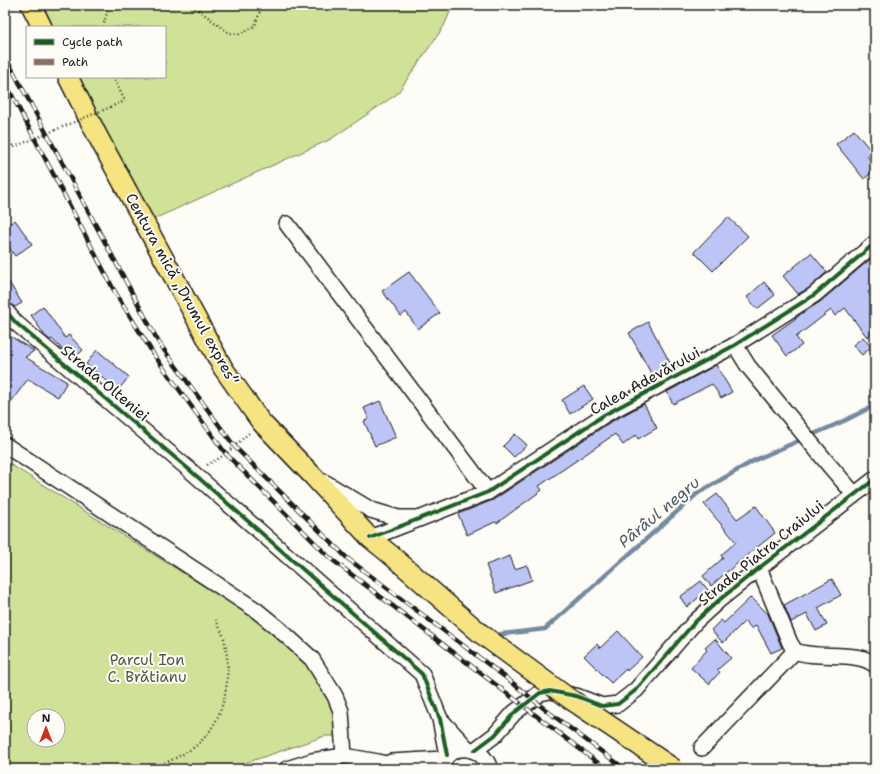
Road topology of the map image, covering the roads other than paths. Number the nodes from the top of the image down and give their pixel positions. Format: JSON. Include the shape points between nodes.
{"nodes":[{"id":1,"x":31,"y":5,"type":"edge"},
{"id":2,"x":42,"y":26,"type":"edge"},
{"id":3,"x":68,"y":78,"type":"edge"},
{"id":4,"x":287,"y":224,"type":"dead end"},
{"id":5,"x":875,"y":243,"type":"edge"},
{"id":6,"x":5,"y":310,"type":"edge"},
{"id":7,"x":734,"y":345,"type":"junction"},
{"id":8,"x":5,"y":445,"type":"edge"},
{"id":9,"x":313,"y":476,"type":"junction"},
{"id":10,"x":875,"y":479,"type":"edge"},
{"id":11,"x":488,"y":492,"type":"junction"},
{"id":12,"x":854,"y":494,"type":"junction"},
{"id":13,"x":422,"y":518,"type":"junction"},
{"id":14,"x":370,"y":538,"type":"junction"},
{"id":15,"x":759,"y":568,"type":"junction"},
{"id":16,"x":795,"y":650,"type":"junction"},
{"id":17,"x":875,"y":665,"type":"edge"},
{"id":18,"x":440,"y":719,"type":"junction"},
{"id":19,"x":495,"y":735,"type":"junction"},
{"id":20,"x":702,"y":748,"type":"dead end"},
{"id":21,"x":471,"y":749,"type":"junction"},
{"id":22,"x":344,"y":756,"type":"junction"},
{"id":23,"x":444,"y":761,"type":"edge"},
{"id":24,"x":378,"y":762,"type":"junction"},
{"id":25,"x":489,"y":767,"type":"edge"},
{"id":26,"x":287,"y":769,"type":"edge"},
{"id":27,"x":404,"y":769,"type":"edge"},
{"id":28,"x":674,"y":769,"type":"edge"}],
"edges":[{"from":1,"to":2,"type":"main road"},
{"from":3,"to":9,"type":"main road","name":"Centura mică „Drumul expres”","via":[[223,368],[261,422]]},
{"from":4,"to":11,"type":"street"},
{"from":5,"to":7,"type":"street","name":"Calea Adevărului","via":[[814,295]]},
{"from":6,"to":18,"type":"street","name":"Strada Olteniei","via":[[16,323],[192,472],[422,674]]},
{"from":7,"to":11,"type":"street","name":"Calea Adevărului","via":[[604,415]]},
{"from":7,"to":12,"type":"street","via":[[748,366]]},
{"from":8,"to":22,"type":"street","via":[[256,610],[312,659],[335,696],[341,711]]},
{"from":9,"to":13,"type":"street","via":[[371,510],[398,518]]},
{"from":9,"to":14,"type":"main road","name":"Centura mică „Drumul expres”"},
{"from":10,"to":12,"type":"street","name":"Strada Piatra Craiului"},
{"from":11,"to":13,"type":"street","name":"Calea Adevărului"},
{"from":12,"to":15,"type":"street","name":"Strada Piatra Craiului"},
{"from":13,"to":14,"type":"street","name":"Calea Adevărului"},
{"from":14,"to":28,"type":"main road","name":"Centura mică „Drumul expres”","bridge":true,"via":[[480,633],[570,699]]},
{"from":15,"to":16,"type":"street"},
{"from":15,"to":19,"type":"street","name":"Strada Piatra Craiului","via":[[695,622],[636,690],[618,704],[602,706],[576,696],[550,691],[540,693],[514,713]]},
{"from":16,"to":17,"type":"street","via":[[809,655],[861,658]]},
{"from":16,"to":20,"type":"street"},
{"from":18,"to":21,"type":"street"},
{"from":18,"to":23,"type":"street"},
{"from":19,"to":21,"type":"street","name":"Strada Piatra Craiului"},
{"from":19,"to":25,"type":"street","name":"Strada Piatra Craiului"},
{"from":21,"to":23,"type":"street","name":"Strada Piatra Craiului","via":[[459,749]]},
{"from":21,"to":25,"type":"street","via":[[482,754]]},
{"from":22,"to":24,"type":"street"},
{"from":22,"to":26,"type":"street","via":[[312,761]]},
{"from":23,"to":24,"type":"street","name":"Strada Piatra Craiului"},
{"from":24,"to":27,"type":"street"}]}
